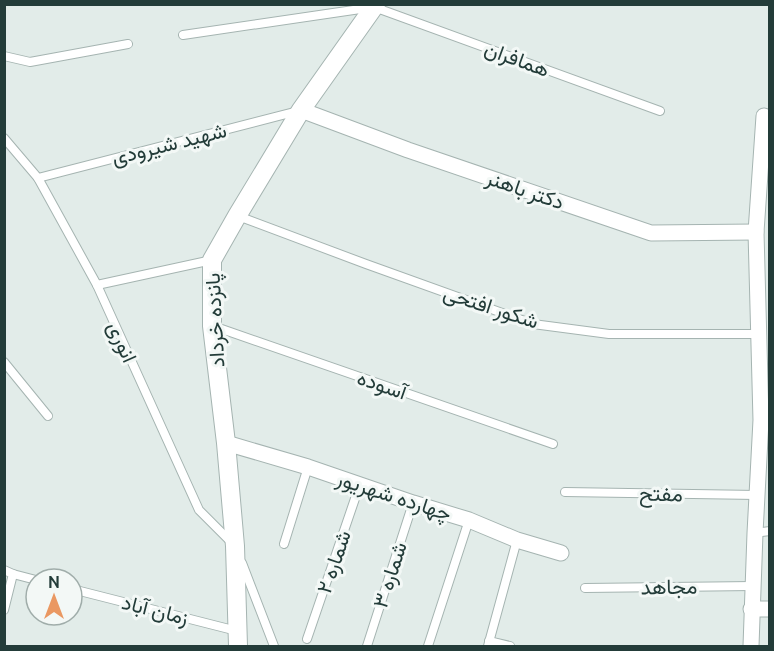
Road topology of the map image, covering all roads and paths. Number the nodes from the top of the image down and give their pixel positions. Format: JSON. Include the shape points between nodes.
{"nodes":[{"id":1,"x":375,"y":6,"type":"edge"},
{"id":2,"x":183,"y":35,"type":"dead end"},
{"id":3,"x":128,"y":44,"type":"dead end"},
{"id":4,"x":4,"y":56,"type":"edge"},
{"id":5,"x":301,"y":110,"type":"junction"},
{"id":6,"x":660,"y":111,"type":"dead end"},
{"id":7,"x":764,"y":116,"type":"dead end"},
{"id":8,"x":4,"y":138,"type":"edge"},
{"id":9,"x":766,"y":146,"type":"edge"},
{"id":10,"x":38,"y":178,"type":"junction"},
{"id":11,"x":237,"y":216,"type":"junction"},
{"id":12,"x":756,"y":232,"type":"junction"},
{"id":13,"x":212,"y":260,"type":"junction"},
{"id":14,"x":764,"y":264,"type":"edge"},
{"id":15,"x":97,"y":285,"type":"junction"},
{"id":16,"x":212,"y":326,"type":"junction"},
{"id":17,"x":758,"y":334,"type":"junction"},
{"id":18,"x":4,"y":362,"type":"edge"},
{"id":19,"x":48,"y":416,"type":"dead end"},
{"id":20,"x":765,"y":420,"type":"edge"},
{"id":21,"x":226,"y":443,"type":"junction"},
{"id":22,"x":553,"y":444,"type":"dead end"},
{"id":23,"x":308,"y":467,"type":"junction"},
{"id":24,"x":360,"y":484,"type":"junction"},
{"id":25,"x":564,"y":492,"type":"dead end"},
{"id":26,"x":757,"y":495,"type":"junction"},
{"id":27,"x":413,"y":503,"type":"junction"},
{"id":28,"x":469,"y":520,"type":"junction"},
{"id":29,"x":762,"y":532,"type":"edge"},
{"id":30,"x":517,"y":540,"type":"junction"},
{"id":31,"x":284,"y":544,"type":"dead end"},
{"id":32,"x":235,"y":546,"type":"junction"},
{"id":33,"x":561,"y":553,"type":"dead end"},
{"id":34,"x":4,"y":570,"type":"edge"},
{"id":35,"x":13,"y":574,"type":"junction"},
{"id":36,"x":24,"y":577,"type":"edge"},
{"id":37,"x":753,"y":585,"type":"junction"},
{"id":38,"x":585,"y":588,"type":"dead end"},
{"id":39,"x":84,"y":593,"type":"edge"},
{"id":40,"x":751,"y":609,"type":"junction"},
{"id":41,"x":770,"y":609,"type":"edge"},
{"id":42,"x":4,"y":610,"type":"edge"},
{"id":43,"x":238,"y":639,"type":"edge"},
{"id":44,"x":307,"y":639,"type":"dead end"},
{"id":45,"x":488,"y":644,"type":"edge"},
{"id":46,"x":274,"y":646,"type":"edge"},
{"id":47,"x":367,"y":646,"type":"edge"},
{"id":48,"x":428,"y":646,"type":"edge"},
{"id":49,"x":510,"y":646,"type":"edge"},
{"id":50,"x":751,"y":646,"type":"edge"}],
"edges":[{"from":1,"to":2,"type":"lane"},
{"from":1,"to":5,"type":"street","name":"پانزده خرداد"},
{"from":1,"to":6,"type":"lane","name":"همافران"},
{"from":3,"to":4,"type":"lane","via":[[30,62]]},
{"from":5,"to":10,"type":"lane","name":"شهید شیرودی"},
{"from":5,"to":11,"type":"street","name":"پانزده خرداد"},
{"from":5,"to":12,"type":"street","name":"دکتر باهنر","via":[[651,233]]},
{"from":7,"to":9,"type":"street"},
{"from":8,"to":10,"type":"lane","name":"انوری"},
{"from":9,"to":12,"type":"street"},
{"from":10,"to":15,"type":"lane","name":"انوری"},
{"from":11,"to":13,"type":"street","name":"پانزده خرداد"},
{"from":11,"to":17,"type":"lane","name":"شکور افتحی","via":[[533,324],[609,334]]},
{"from":12,"to":14,"type":"street"},
{"from":13,"to":15,"type":"lane"},
{"from":13,"to":16,"type":"street","name":"پانزده خرداد"},
{"from":14,"to":17,"type":"street"},
{"from":15,"to":32,"type":"lane","name":"انوری","via":[[199,510]]},
{"from":16,"to":21,"type":"street","name":"پانزده خرداد"},
{"from":16,"to":22,"type":"lane","name":"آسوده"},
{"from":17,"to":20,"type":"street"},
{"from":18,"to":19,"type":"lane"},
{"from":20,"to":26,"type":"street"},
{"from":21,"to":23,"type":"street","name":"چهارده شهریور"},
{"from":21,"to":32,"type":"street","name":"پانزده خرداد"},
{"from":23,"to":24,"type":"street","name":"چهارده شهریور"},
{"from":23,"to":31,"type":"lane"},
{"from":24,"to":27,"type":"street","name":"چهارده شهریور"},
{"from":24,"to":44,"type":"lane","name":"شماره ۲"},
{"from":25,"to":26,"type":"lane","name":"مفتح"},
{"from":26,"to":29,"type":"street"},
{"from":27,"to":28,"type":"street","name":"چهارده شهریور"},
{"from":27,"to":47,"type":"lane","name":"شماره ۳"},
{"from":28,"to":30,"type":"street","name":"چهارده شهریور"},
{"from":28,"to":48,"type":"lane"},
{"from":29,"to":37,"type":"street"},
{"from":30,"to":33,"type":"street","name":"چهارده شهریور"},
{"from":30,"to":45,"type":"lane"},
{"from":32,"to":43,"type":"street","name":"پانزده خرداد"},
{"from":32,"to":46,"type":"lane"},
{"from":34,"to":35,"type":"lane"},
{"from":35,"to":36,"type":"lane"},
{"from":35,"to":42,"type":"lane"},
{"from":37,"to":38,"type":"lane","name":"مجاهد"},
{"from":37,"to":40,"type":"street"},
{"from":39,"to":43,"type":"lane","name":"زمان آباد"},
{"from":40,"to":41,"type":"street"},
{"from":40,"to":50,"type":"street"},
{"from":45,"to":49,"type":"lane"}]}
